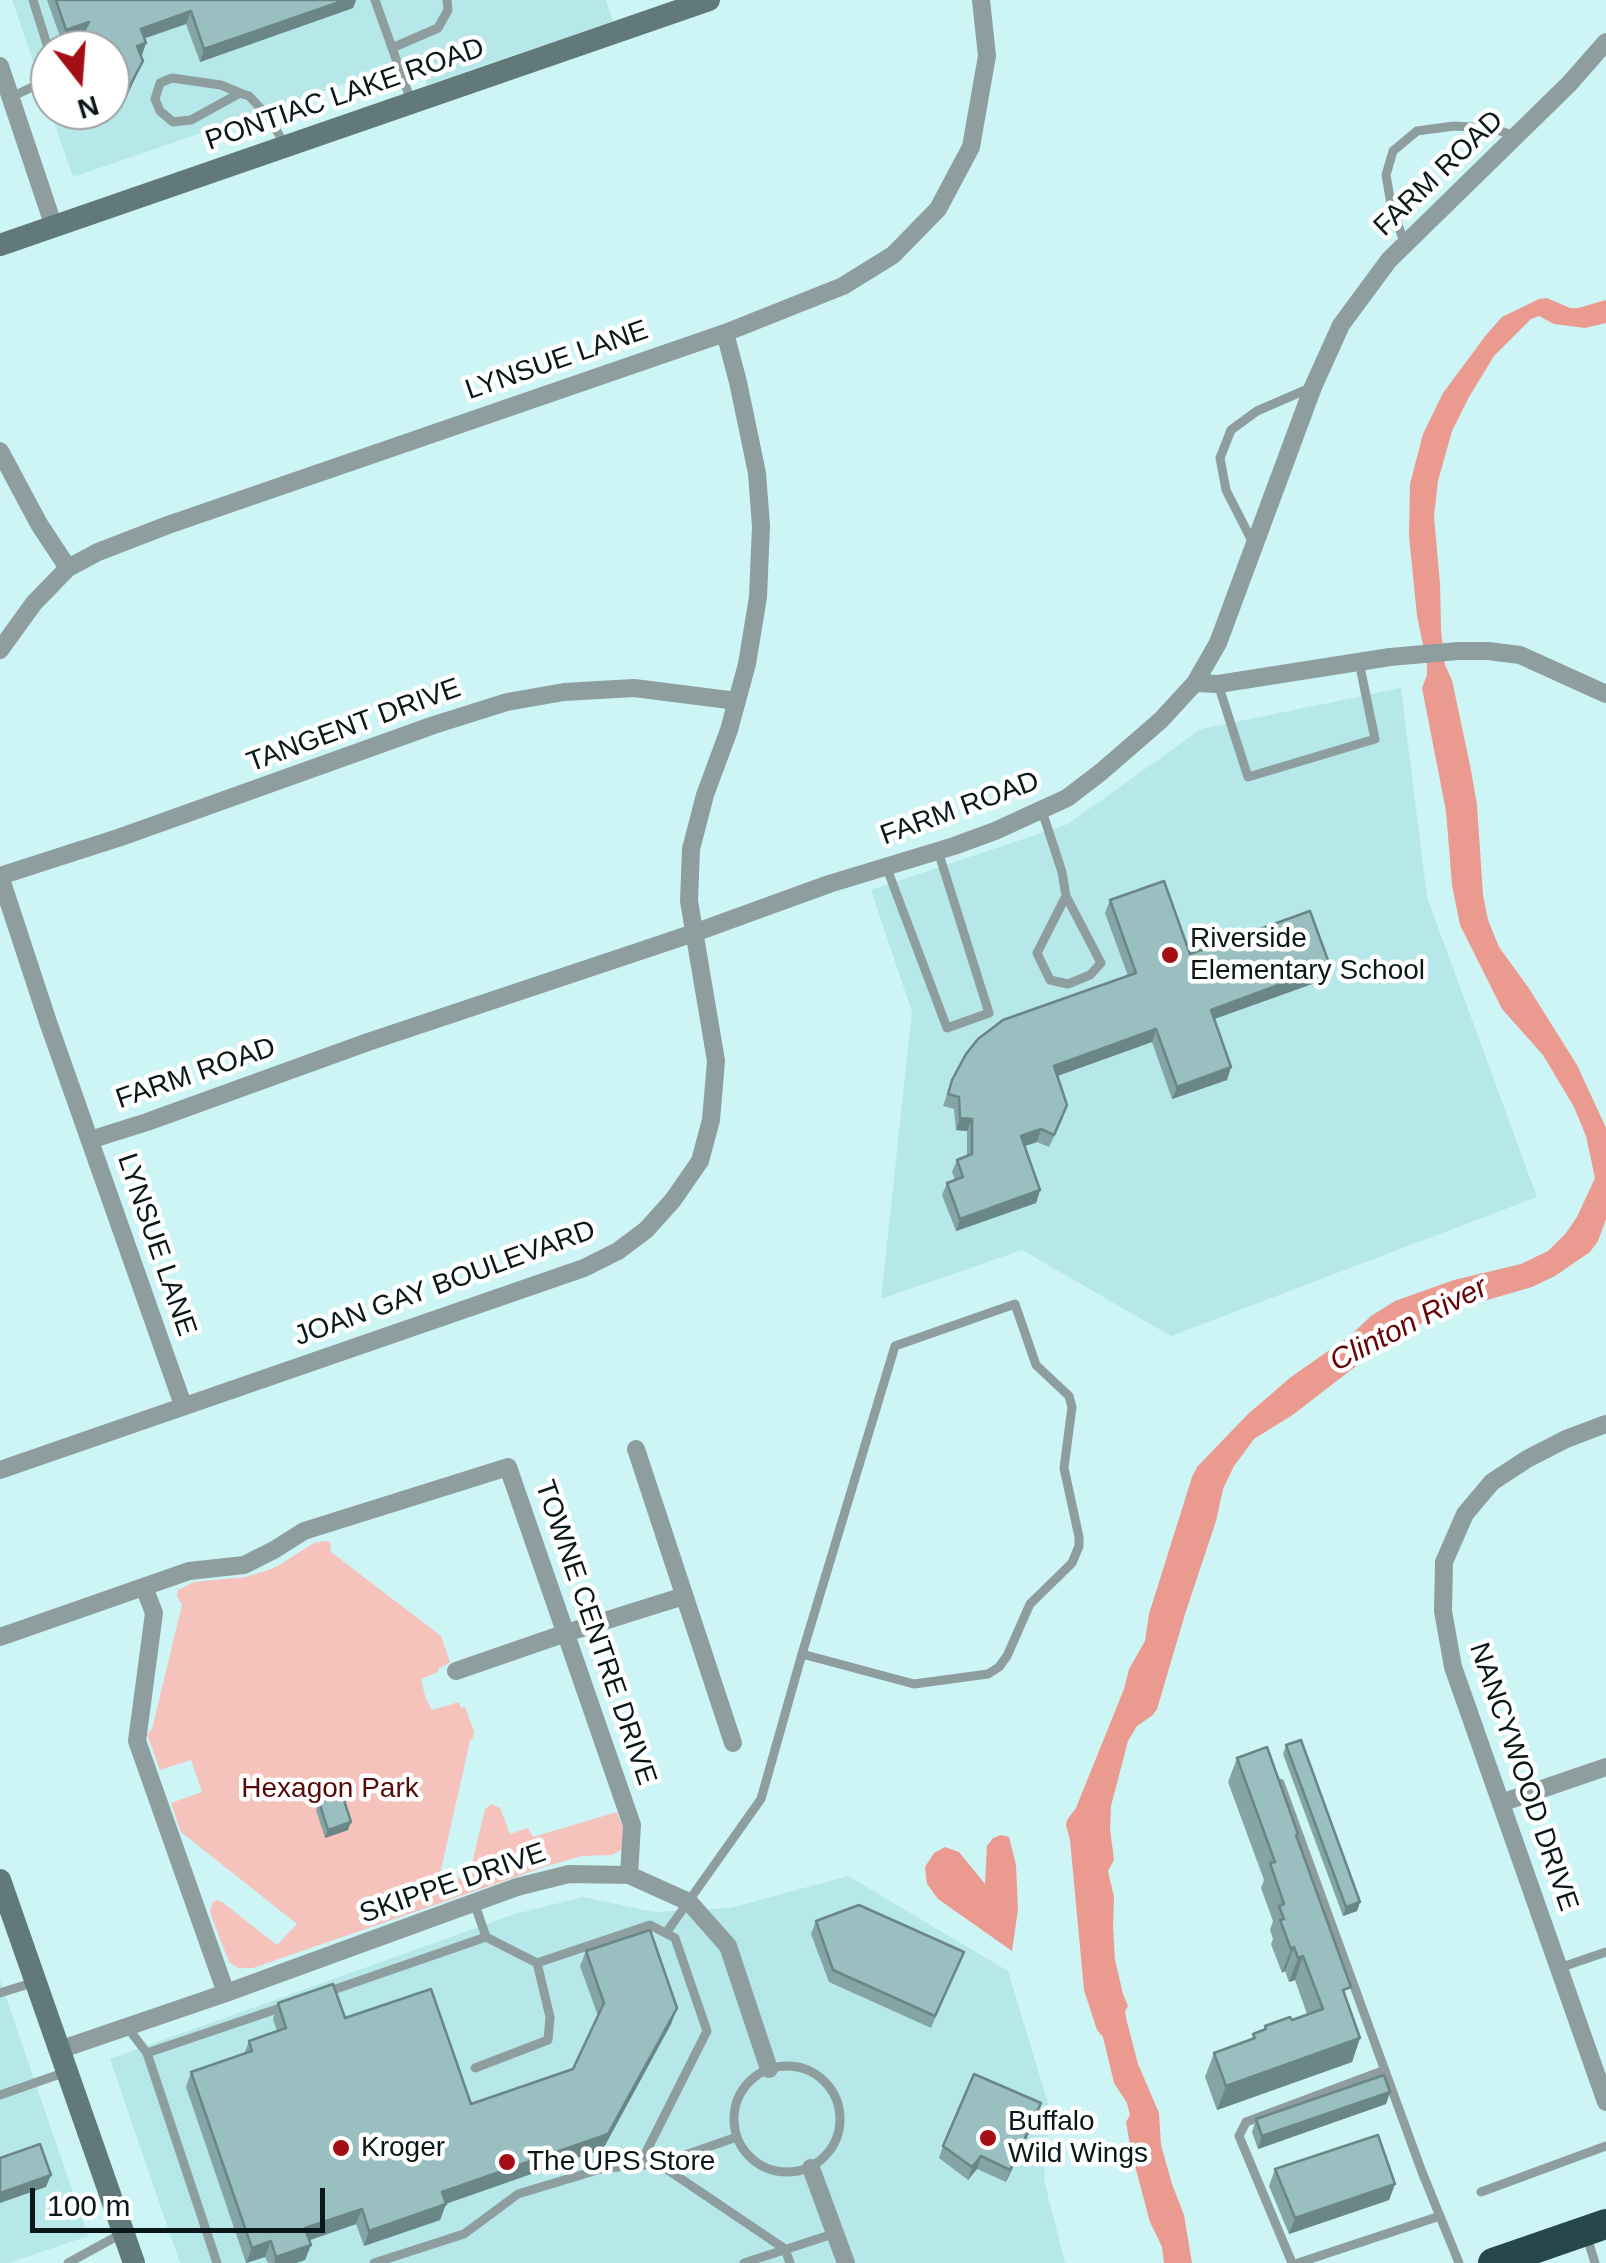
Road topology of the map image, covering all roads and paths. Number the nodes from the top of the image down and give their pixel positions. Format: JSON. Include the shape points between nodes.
{"nodes":[{"id":1,"x":34,"y":0,"type":"edge"},
{"id":2,"x":374,"y":0,"type":"edge"},
{"id":3,"x":448,"y":0,"type":"edge"},
{"id":4,"x":709,"y":0,"type":"edge"},
{"id":5,"x":981,"y":0,"type":"edge"},
{"id":6,"x":43,"y":30,"type":"edge"},
{"id":7,"x":1606,"y":42,"type":"edge"},
{"id":8,"x":392,"y":48,"type":"junction"},
{"id":9,"x":0,"y":66,"type":"edge"},
{"id":10,"x":30,"y":88,"type":"edge"},
{"id":11,"x":240,"y":93,"type":"junction"},
{"id":12,"x":11,"y":97,"type":"junction"},
{"id":13,"x":412,"y":104,"type":"junction"},
{"id":14,"x":1516,"y":136,"type":"junction"},
{"id":15,"x":286,"y":148,"type":"junction"},
{"id":16,"x":54,"y":226,"type":"junction"},
{"id":17,"x":0,"y":245,"type":"edge"},
{"id":18,"x":1405,"y":245,"type":"junction"},
{"id":19,"x":725,"y":333,"type":"junction"},
{"id":20,"x":1312,"y":387,"type":"junction"},
{"id":21,"x":0,"y":451,"type":"edge"},
{"id":22,"x":1254,"y":546,"type":"junction"},
{"id":23,"x":68,"y":568,"type":"junction"},
{"id":24,"x":0,"y":650,"type":"edge"},
{"id":25,"x":1359,"y":662,"type":"junction"},
{"id":26,"x":1195,"y":683,"type":"junction"},
{"id":27,"x":1218,"y":684,"type":"junction"},
{"id":28,"x":1606,"y":694,"type":"edge"},
{"id":29,"x":737,"y":701,"type":"junction"},
{"id":30,"x":1042,"y":810,"type":"junction"},
{"id":31,"x":938,"y":851,"type":"junction"},
{"id":32,"x":886,"y":866,"type":"junction"},
{"id":33,"x":0,"y":876,"type":"edge"},
{"id":34,"x":1066,"y":896,"type":"junction"},
{"id":35,"x":694,"y":933,"type":"junction"},
{"id":36,"x":90,"y":1140,"type":"junction"},
{"id":37,"x":183,"y":1405,"type":"junction"},
{"id":38,"x":1606,"y":1424,"type":"edge"},
{"id":39,"x":636,"y":1449,"type":"dead end"},
{"id":40,"x":0,"y":1470,"type":"edge"},
{"id":41,"x":144,"y":1587,"type":"junction"},
{"id":42,"x":684,"y":1596,"type":"junction"},
{"id":43,"x":566,"y":1633,"type":"junction"},
{"id":44,"x":0,"y":1637,"type":"edge"},
{"id":45,"x":802,"y":1654,"type":"junction"},
{"id":46,"x":456,"y":1671,"type":"dead end"},
{"id":47,"x":733,"y":1743,"type":"dead end"},
{"id":48,"x":1606,"y":1767,"type":"edge"},
{"id":49,"x":1280,"y":1783,"type":"edge"},
{"id":50,"x":1500,"y":1803,"type":"junction"},
{"id":51,"x":629,"y":1875,"type":"junction"},
{"id":52,"x":0,"y":1880,"type":"edge"},
{"id":53,"x":474,"y":1902,"type":"junction"},
{"id":54,"x":689,"y":1902,"type":"junction"},
{"id":55,"x":666,"y":1933,"type":"junction"},
{"id":56,"x":486,"y":1937,"type":"junction"},
{"id":57,"x":1606,"y":1952,"type":"edge"},
{"id":58,"x":537,"y":1963,"type":"junction"},
{"id":59,"x":1560,"y":1968,"type":"junction"},
{"id":60,"x":35,"y":1982,"type":"junction"},
{"id":61,"x":0,"y":1993,"type":"edge"},
{"id":62,"x":226,"y":1993,"type":"junction"},
{"id":63,"x":317,"y":1995,"type":"edge"},
{"id":64,"x":298,"y":2002,"type":"edge"},
{"id":65,"x":127,"y":2027,"type":"junction"},
{"id":66,"x":147,"y":2054,"type":"junction"},
{"id":67,"x":63,"y":2061,"type":"junction"},
{"id":68,"x":475,"y":2068,"type":"dead end"},
{"id":69,"x":769,"y":2069,"type":"junction"},
{"id":70,"x":1385,"y":2070,"type":"junction"},
{"id":71,"x":0,"y":2096,"type":"edge"},
{"id":72,"x":1606,"y":2102,"type":"edge"},
{"id":73,"x":738,"y":2137,"type":"junction"},
{"id":74,"x":1606,"y":2146,"type":"edge"},
{"id":75,"x":660,"y":2164,"type":"junction"},
{"id":76,"x":639,"y":2166,"type":"junction"},
{"id":77,"x":811,"y":2168,"type":"junction"},
{"id":78,"x":1481,"y":2192,"type":"dead end"},
{"id":79,"x":1440,"y":2216,"type":"junction"},
{"id":80,"x":1596,"y":2228,"type":"edge"},
{"id":81,"x":124,"y":2233,"type":"junction"},
{"id":82,"x":836,"y":2233,"type":"junction"},
{"id":83,"x":785,"y":2249,"type":"junction"},
{"id":84,"x":68,"y":2263,"type":"edge"},
{"id":85,"x":134,"y":2263,"type":"edge"},
{"id":86,"x":217,"y":2263,"type":"edge"},
{"id":87,"x":374,"y":2263,"type":"edge"},
{"id":88,"x":744,"y":2263,"type":"edge"},
{"id":89,"x":790,"y":2263,"type":"edge"},
{"id":90,"x":846,"y":2263,"type":"edge"},
{"id":91,"x":1295,"y":2263,"type":"edge"},
{"id":92,"x":1459,"y":2263,"type":"edge"},
{"id":93,"x":1493,"y":2263,"type":"edge"},
{"id":94,"x":1595,"y":2263,"type":"edge"}],
"edges":[{"from":1,"to":6,"type":"lane"},
{"from":2,"to":8,"type":"lane"},
{"from":3,"to":8,"type":"lane","via":[[438,28]]},
{"from":4,"to":13,"type":"street","name":"PONTIAC LAKE ROAD"},
{"from":5,"to":19,"type":"street","name":"LYNSUE LANE","via":[[987,56],[971,148],[938,209],[894,255],[843,286]]},
{"from":7,"to":14,"type":"street","name":"FARM ROAD"},
{"from":8,"to":13,"type":"lane"},
{"from":9,"to":12,"type":"street"},
{"from":10,"to":12,"type":"lane"},
{"from":11,"to":11,"type":"lane","via":[[172,78],[160,83],[154,98],[174,122],[191,120]]},
{"from":11,"to":15,"type":"lane","via":[[268,116]]},
{"from":12,"to":16,"type":"street"},
{"from":13,"to":15,"type":"street","name":"PONTIAC LAKE ROAD"},
{"from":14,"to":18,"type":"street","name":"FARM ROAD"},
{"from":14,"to":18,"type":"lane","via":[[1454,126],[1417,131],[1393,151],[1386,175]]},
{"from":15,"to":16,"type":"street","name":"PONTIAC LAKE ROAD"},
{"from":16,"to":17,"type":"street","name":"PONTIAC LAKE ROAD"},
{"from":18,"to":20,"type":"street","name":"FARM ROAD","via":[[1341,325]]},
{"from":19,"to":23,"type":"street","name":"LYNSUE LANE","via":[[168,524]]},
{"from":19,"to":29,"type":"street","name":"JOAN GAY BOULEVARD","via":[[757,473],[761,526],[758,598]]},
{"from":20,"to":22,"type":"street","name":"FARM ROAD"},
{"from":20,"to":22,"type":"lane","via":[[1231,430],[1220,458],[1226,490]]},
{"from":21,"to":23,"type":"street"},
{"from":22,"to":26,"type":"street","name":"FARM ROAD","via":[[1218,643]]},
{"from":23,"to":24,"type":"street","name":"LYNSUE LANE"},
{"from":25,"to":27,"type":"street"},
{"from":25,"to":27,"type":"lane","via":[[1375,739],[1248,777]]},
{"from":25,"to":28,"type":"street","via":[[1458,651],[1520,654]]},
{"from":26,"to":27,"type":"street"},
{"from":26,"to":30,"type":"street","name":"FARM ROAD","via":[[1101,772]]},
{"from":29,"to":33,"type":"street","name":"TANGENT DRIVE","via":[[634,688],[508,702]]},
{"from":29,"to":35,"type":"street","name":"JOAN GAY BOULEVARD","via":[[691,849]]},
{"from":30,"to":31,"type":"street","name":"FARM ROAD"},
{"from":30,"to":34,"type":"lane"},
{"from":31,"to":32,"type":"street","name":"FARM ROAD"},
{"from":31,"to":32,"type":"lane","via":[[988,1014],[947,1028]]},
{"from":32,"to":35,"type":"street","name":"FARM ROAD"},
{"from":33,"to":36,"type":"street","name":"LYNSUE LANE"},
{"from":34,"to":34,"type":"lane","via":[[1038,953],[1050,980],[1068,984],[1101,963]]},
{"from":35,"to":36,"type":"street","name":"FARM ROAD"},
{"from":35,"to":37,"type":"street","name":"JOAN GAY BOULEVARD","via":[[716,1061],[712,1120],[700,1160],[646,1230],[584,1268]]},
{"from":36,"to":37,"type":"street","name":"LYNSUE LANE"},
{"from":37,"to":40,"type":"street","name":"JOAN GAY BOULEVARD"},
{"from":38,"to":50,"type":"street","name":"NANCYWOOD DRIVE","via":[[1492,1482],[1465,1514],[1444,1562],[1443,1612],[1453,1667]]},
{"from":39,"to":42,"type":"street"},
{"from":41,"to":43,"type":"street","name":"TOWNE CENTRE DRIVE","via":[[189,1571],[244,1564],[304,1532],[508,1467]]},
{"from":41,"to":44,"type":"street","name":"TOWNE CENTRE DRIVE"},
{"from":41,"to":62,"type":"street","via":[[154,1613],[138,1741]]},
{"from":42,"to":43,"type":"street"},
{"from":42,"to":47,"type":"street"},
{"from":43,"to":46,"type":"street"},
{"from":43,"to":51,"type":"street","name":"TOWNE CENTRE DRIVE","via":[[632,1825]]},
{"from":45,"to":45,"type":"lane","via":[[914,1684],[988,1674],[1007,1656],[1030,1604],[1072,1563],[1079,1536],[1064,1468],[1072,1407],[1036,1365],[1015,1304],[895,1346]]},
{"from":45,"to":54,"type":"lane","via":[[762,1799]]},
{"from":48,"to":50,"type":"street"},
{"from":49,"to":70,"type":"lane"},
{"from":50,"to":59,"type":"street","name":"NANCYWOOD DRIVE"},
{"from":51,"to":53,"type":"street","name":"SKIPPE DRIVE","via":[[570,1874]]},
{"from":51,"to":54,"type":"street","name":"SKIPPE DRIVE"},
{"from":52,"to":60,"type":"street"},
{"from":53,"to":56,"type":"lane"},
{"from":53,"to":62,"type":"street","name":"SKIPPE DRIVE"},
{"from":54,"to":55,"type":"lane"},
{"from":54,"to":69,"type":"street","name":"SKIPPE DRIVE","via":[[728,1946]]},
{"from":55,"to":58,"type":"lane","via":[[650,1924]]},
{"from":55,"to":76,"type":"lane","via":[[675,1938],[706,2031]]},
{"from":56,"to":58,"type":"lane"},
{"from":56,"to":63,"type":"lane"},
{"from":57,"to":59,"type":"lane"},
{"from":58,"to":68,"type":"lane","via":[[550,2017],[548,2040]]},
{"from":59,"to":72,"type":"street","name":"NANCYWOOD DRIVE"},
{"from":60,"to":61,"type":"lane"},
{"from":60,"to":67,"type":"street"},
{"from":62,"to":65,"type":"street","name":"SKIPPE DRIVE"},
{"from":64,"to":66,"type":"lane"},
{"from":65,"to":66,"type":"lane"},
{"from":65,"to":67,"type":"street","name":"SKIPPE DRIVE"},
{"from":66,"to":86,"type":"lane"},
{"from":67,"to":71,"type":"lane"},
{"from":67,"to":81,"type":"street"},
{"from":69,"to":73,"type":"lane","via":[[741,2092],[734,2110]]},
{"from":69,"to":77,"type":"lane","via":[[802,2068],[830,2087],[837,2102],[838,2135]]},
{"from":70,"to":79,"type":"lane"},
{"from":70,"to":91,"type":"lane","via":[[1246,2122],[1240,2136]]},
{"from":73,"to":75,"type":"lane"},
{"from":73,"to":77,"type":"lane","via":[[752,2160],[768,2169]]},
{"from":74,"to":78,"type":"lane"},
{"from":75,"to":76,"type":"lane"},
{"from":75,"to":83,"type":"lane"},
{"from":76,"to":87,"type":"lane","via":[[604,2168],[518,2194],[464,2234]]},
{"from":77,"to":82,"type":"street"},
{"from":79,"to":91,"type":"lane"},
{"from":79,"to":92,"type":"lane"},
{"from":80,"to":93,"type":"highway"},
{"from":80,"to":94,"type":"lane"},
{"from":81,"to":84,"type":"lane"},
{"from":81,"to":85,"type":"street"},
{"from":82,"to":83,"type":"lane"},
{"from":82,"to":90,"type":"street"},
{"from":83,"to":88,"type":"lane"},
{"from":83,"to":89,"type":"lane"}]}
